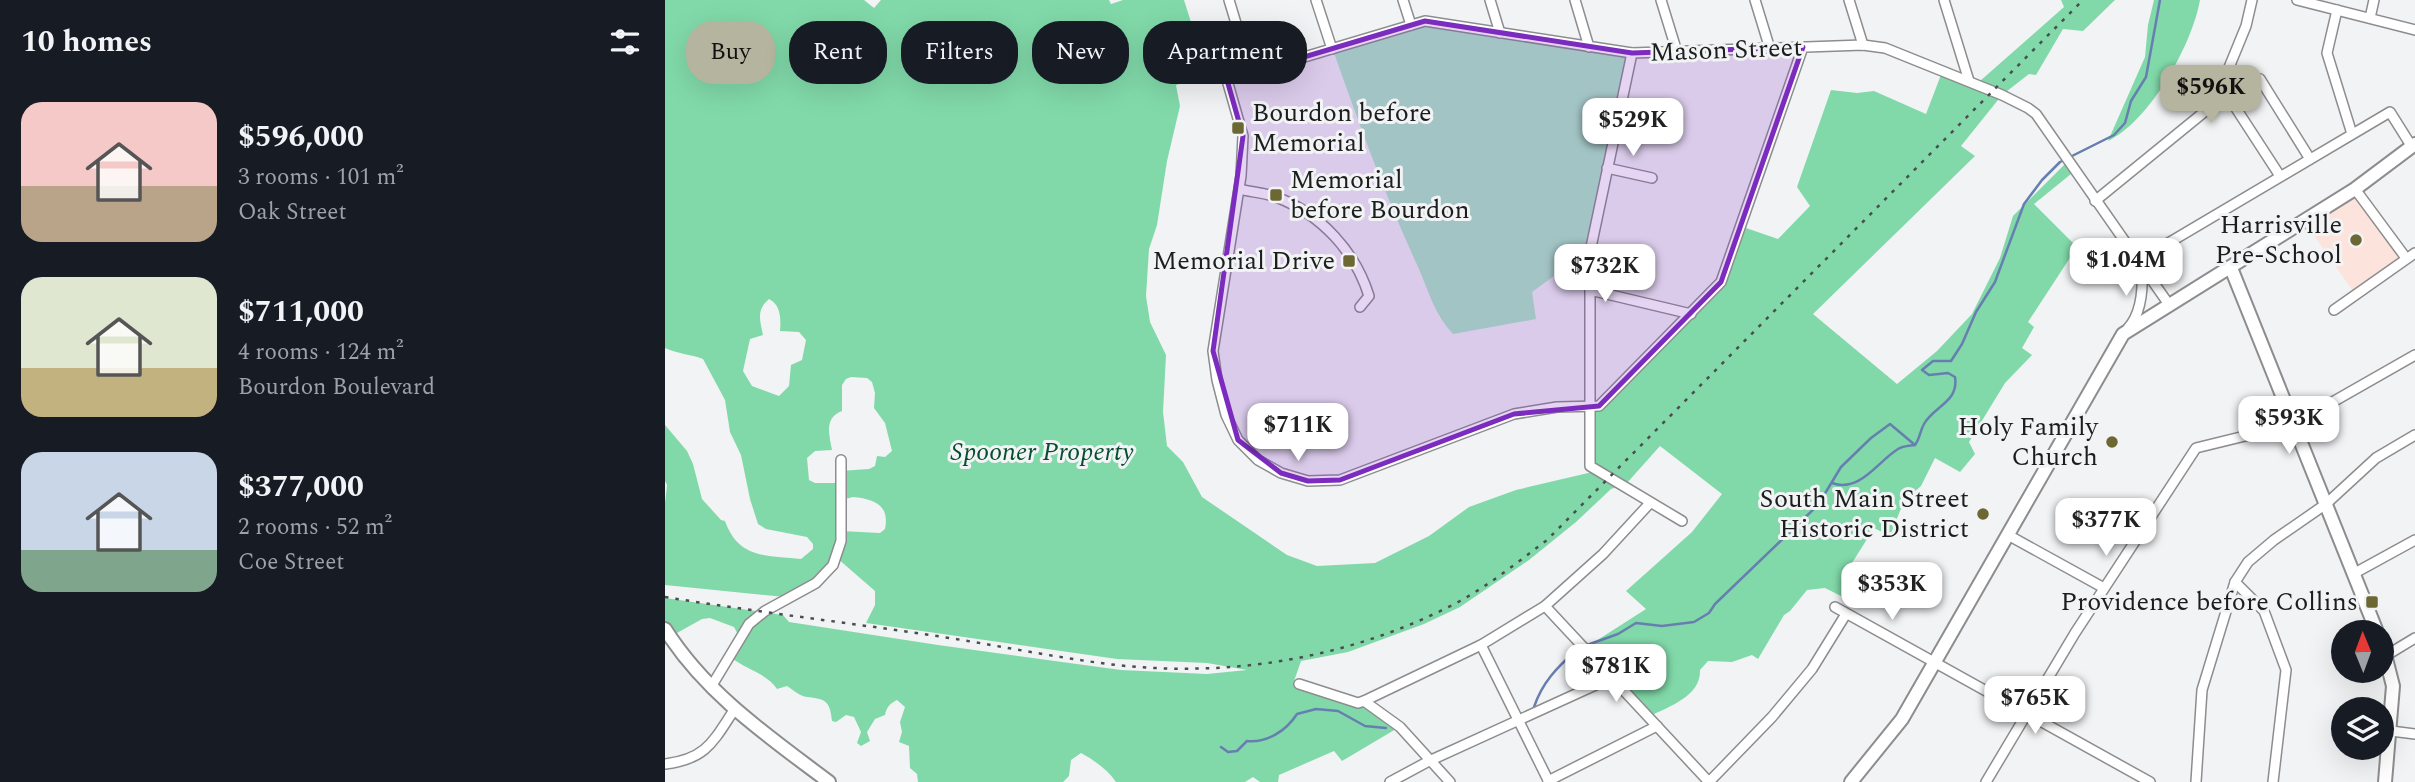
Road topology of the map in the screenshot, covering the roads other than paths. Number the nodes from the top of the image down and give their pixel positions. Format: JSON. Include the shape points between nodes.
{"nodes":[{"id":1,"x":1229,"y":0,"type":"edge"},
{"id":2,"x":1316,"y":0,"type":"edge"},
{"id":3,"x":1403,"y":0,"type":"edge"},
{"id":4,"x":1490,"y":0,"type":"edge"},
{"id":5,"x":1575,"y":0,"type":"edge"},
{"id":6,"x":1661,"y":0,"type":"edge"},
{"id":7,"x":1755,"y":0,"type":"edge"},
{"id":8,"x":1849,"y":0,"type":"edge"},
{"id":9,"x":1944,"y":0,"type":"edge"},
{"id":10,"x":2252,"y":0,"type":"edge"},
{"id":11,"x":2297,"y":0,"type":"edge"},
{"id":12,"x":2374,"y":0,"type":"edge"},
{"id":13,"x":2337,"y":10,"type":"junction"},
{"id":14,"x":2370,"y":18,"type":"junction"},
{"id":15,"x":1235,"y":21,"type":"edge"},
{"id":16,"x":1411,"y":25,"type":"junction"},
{"id":17,"x":2415,"y":30,"type":"edge"},
{"id":18,"x":1500,"y":33,"type":"junction"},
{"id":19,"x":1863,"y":45,"type":"junction"},
{"id":20,"x":1589,"y":47,"type":"junction"},
{"id":21,"x":1803,"y":47,"type":"junction"},
{"id":22,"x":1332,"y":49,"type":"junction"},
{"id":23,"x":1770,"y":49,"type":"junction"},
{"id":24,"x":1677,"y":52,"type":"junction"},
{"id":25,"x":1632,"y":53,"type":"junction"},
{"id":26,"x":1307,"y":56,"type":"edge"},
{"id":27,"x":1969,"y":81,"type":"junction"},
{"id":28,"x":1228,"y":84,"type":"edge"},
{"id":29,"x":2228,"y":96,"type":"junction"},
{"id":30,"x":2214,"y":104,"type":"junction"},
{"id":31,"x":2352,"y":134,"type":"junction"},
{"id":32,"x":2414,"y":146,"type":"edge"},
{"id":33,"x":2310,"y":159,"type":"junction"},
{"id":34,"x":1607,"y":167,"type":"junction"},
{"id":35,"x":2280,"y":176,"type":"junction"},
{"id":36,"x":1652,"y":178,"type":"dead end"},
{"id":37,"x":1239,"y":189,"type":"junction"},
{"id":38,"x":2355,"y":189,"type":"junction"},
{"id":39,"x":2095,"y":201,"type":"junction"},
{"id":40,"x":2411,"y":255,"type":"edge"},
{"id":41,"x":2140,"y":264,"type":"junction"},
{"id":42,"x":2231,"y":268,"type":"junction"},
{"id":43,"x":1590,"y":290,"type":"junction"},
{"id":44,"x":2169,"y":306,"type":"junction"},
{"id":45,"x":1360,"y":307,"type":"dead end"},
{"id":46,"x":2334,"y":310,"type":"dead end"},
{"id":47,"x":1691,"y":314,"type":"junction"},
{"id":48,"x":2123,"y":334,"type":"junction"},
{"id":49,"x":2415,"y":355,"type":"edge"},
{"id":50,"x":1590,"y":406,"type":"junction"},
{"id":51,"x":2294,"y":424,"type":"junction"},
{"id":52,"x":2415,"y":435,"type":"edge"},
{"id":53,"x":841,"y":460,"type":"dead end"},
{"id":54,"x":1650,"y":503,"type":"junction"},
{"id":55,"x":2326,"y":504,"type":"junction"},
{"id":56,"x":1682,"y":521,"type":"dead end"},
{"id":57,"x":2008,"y":535,"type":"junction"},
{"id":58,"x":2415,"y":540,"type":"edge"},
{"id":59,"x":2353,"y":574,"type":"junction"},
{"id":60,"x":2235,"y":582,"type":"junction"},
{"id":61,"x":2104,"y":588,"type":"junction"},
{"id":62,"x":1545,"y":606,"type":"junction"},
{"id":63,"x":1835,"y":607,"type":"dead end"},
{"id":64,"x":1846,"y":614,"type":"junction"},
{"id":65,"x":2372,"y":620,"type":"edge"},
{"id":66,"x":665,"y":629,"type":"edge"},
{"id":67,"x":2415,"y":638,"type":"edge"},
{"id":68,"x":1481,"y":645,"type":"junction"},
{"id":69,"x":2394,"y":645,"type":"edge"},
{"id":70,"x":1935,"y":663,"type":"junction"},
{"id":71,"x":1611,"y":678,"type":"junction"},
{"id":72,"x":1299,"y":684,"type":"dead end"},
{"id":73,"x":711,"y":687,"type":"junction"},
{"id":74,"x":1364,"y":701,"type":"junction"},
{"id":75,"x":734,"y":710,"type":"junction"},
{"id":76,"x":2027,"y":715,"type":"junction"},
{"id":77,"x":1521,"y":721,"type":"junction"},
{"id":78,"x":1657,"y":726,"type":"junction"},
{"id":79,"x":2394,"y":731,"type":"edge"},
{"id":80,"x":2415,"y":734,"type":"edge"},
{"id":81,"x":2388,"y":760,"type":"edge"},
{"id":82,"x":1429,"y":761,"type":"junction"},
{"id":83,"x":665,"y":764,"type":"edge"},
{"id":84,"x":1549,"y":781,"type":"edge"},
{"id":85,"x":829,"y":782,"type":"edge"},
{"id":86,"x":1390,"y":782,"type":"edge"},
{"id":87,"x":1450,"y":782,"type":"edge"},
{"id":88,"x":1709,"y":782,"type":"edge"},
{"id":89,"x":1851,"y":782,"type":"edge"},
{"id":90,"x":1986,"y":782,"type":"edge"},
{"id":91,"x":2150,"y":782,"type":"edge"},
{"id":92,"x":2196,"y":782,"type":"edge"},
{"id":93,"x":2273,"y":782,"type":"edge"},
{"id":94,"x":2385,"y":782,"type":"edge"}],
"edges":[{"from":1,"to":15,"type":"street"},
{"from":2,"to":22,"type":"street"},
{"from":3,"to":16,"type":"street"},
{"from":4,"to":18,"type":"street"},
{"from":5,"to":20,"type":"street"},
{"from":6,"to":24,"type":"street"},
{"from":7,"to":23,"type":"street"},
{"from":8,"to":19,"type":"street"},
{"from":9,"to":27,"type":"street"},
{"from":10,"to":30,"type":"street"},
{"from":11,"to":13,"type":"street"},
{"from":12,"to":14,"type":"street"},
{"from":13,"to":14,"type":"street"},
{"from":13,"to":31,"type":"street","via":[[2327,53]]},
{"from":14,"to":17,"type":"street"},
{"from":16,"to":18,"type":"street","name":"Mason Street","via":[[1425,21]]},
{"from":16,"to":22,"type":"street","name":"Mason Street"},
{"from":18,"to":20,"type":"street","name":"Mason Street"},
{"from":19,"to":21,"type":"street","name":"Mason Street"},
{"from":19,"to":27,"type":"street","name":"Mason Street","via":[[1885,47]]},
{"from":20,"to":25,"type":"street","name":"Mason Street"},
{"from":21,"to":23,"type":"street","name":"Mason Street"},
{"from":21,"to":47,"type":"street","via":[[1728,267],[1721,282]]},
{"from":22,"to":26,"type":"street","name":"Mason Street"},
{"from":23,"to":24,"type":"street","name":"Mason Street"},
{"from":24,"to":25,"type":"street","name":"Mason Street"},
{"from":25,"to":34,"type":"street"},
{"from":27,"to":39,"type":"street","name":"Mason Street","via":[[2036,114]]},
{"from":28,"to":37,"type":"street","name":"Mason Street","via":[[1243,136]]},
{"from":29,"to":30,"type":"street"},
{"from":29,"to":33,"type":"street","via":[[2260,79]]},
{"from":29,"to":35,"type":"street"},
{"from":30,"to":39,"type":"street"},
{"from":31,"to":32,"type":"street","via":[[2390,112]]},
{"from":31,"to":33,"type":"street"},
{"from":32,"to":38,"type":"main road"},
{"from":33,"to":35,"type":"street"},
{"from":34,"to":36,"type":"street"},
{"from":34,"to":43,"type":"street","via":[[1590,252]]},
{"from":35,"to":41,"type":"street"},
{"from":37,"to":45,"type":"street","via":[[1275,197],[1328,229],[1363,276],[1369,296]]},
{"from":37,"to":50,"type":"street","via":[[1213,351],[1226,415],[1238,440],[1258,460],[1308,481],[1340,480],[1514,414]]},
{"from":38,"to":40,"type":"street"},
{"from":38,"to":42,"type":"main road"},
{"from":39,"to":41,"type":"street","name":"Mason Street"},
{"from":40,"to":46,"type":"street"},
{"from":41,"to":44,"type":"street","name":"Mason Street"},
{"from":41,"to":48,"type":"street","via":[[2138,310]]},
{"from":42,"to":44,"type":"main road"},
{"from":42,"to":51,"type":"main road"},
{"from":43,"to":47,"type":"street"},
{"from":43,"to":50,"type":"street"},
{"from":44,"to":48,"type":"main road"},
{"from":47,"to":50,"type":"street","via":[[1599,406]]},
{"from":48,"to":57,"type":"main road"},
{"from":49,"to":51,"type":"street"},
{"from":50,"to":54,"type":"street","via":[[1590,466]]},
{"from":51,"to":55,"type":"main road"},
{"from":51,"to":61,"type":"street","via":[[2196,448]]},
{"from":52,"to":55,"type":"street","via":[[2376,458]]},
{"from":53,"to":73,"type":"street","via":[[841,541],[833,565],[816,583],[749,624]]},
{"from":54,"to":56,"type":"street"},
{"from":54,"to":62,"type":"street"},
{"from":55,"to":59,"type":"main road"},
{"from":55,"to":60,"type":"street","via":[[2265,547]]},
{"from":57,"to":61,"type":"street"},
{"from":57,"to":70,"type":"main road"},
{"from":58,"to":59,"type":"street"},
{"from":59,"to":65,"type":"main road"},
{"from":60,"to":92,"type":"street","via":[[2202,690]]},
{"from":60,"to":93,"type":"street","via":[[2264,611],[2286,670]]},
{"from":61,"to":76,"type":"street"},
{"from":62,"to":68,"type":"street"},
{"from":62,"to":71,"type":"street"},
{"from":63,"to":64,"type":"street"},
{"from":64,"to":70,"type":"street"},
{"from":64,"to":88,"type":"street","via":[[1812,668]]},
{"from":66,"to":73,"type":"main road"},
{"from":67,"to":69,"type":"street"},
{"from":68,"to":74,"type":"street"},
{"from":68,"to":77,"type":"street"},
{"from":70,"to":76,"type":"street"},
{"from":70,"to":89,"type":"main road","via":[[1902,719]]},
{"from":71,"to":77,"type":"street"},
{"from":71,"to":78,"type":"street"},
{"from":72,"to":74,"type":"street"},
{"from":73,"to":75,"type":"main road"},
{"from":74,"to":82,"type":"street","via":[[1400,727]]},
{"from":75,"to":83,"type":"street","via":[[698,756]]},
{"from":75,"to":85,"type":"main road"},
{"from":76,"to":90,"type":"street"},
{"from":76,"to":91,"type":"street"},
{"from":77,"to":82,"type":"street"},
{"from":77,"to":84,"type":"street"},
{"from":78,"to":84,"type":"street"},
{"from":78,"to":88,"type":"street"},
{"from":79,"to":80,"type":"street"},
{"from":81,"to":94,"type":"main road"},
{"from":82,"to":86,"type":"street"},
{"from":82,"to":87,"type":"street"}]}
